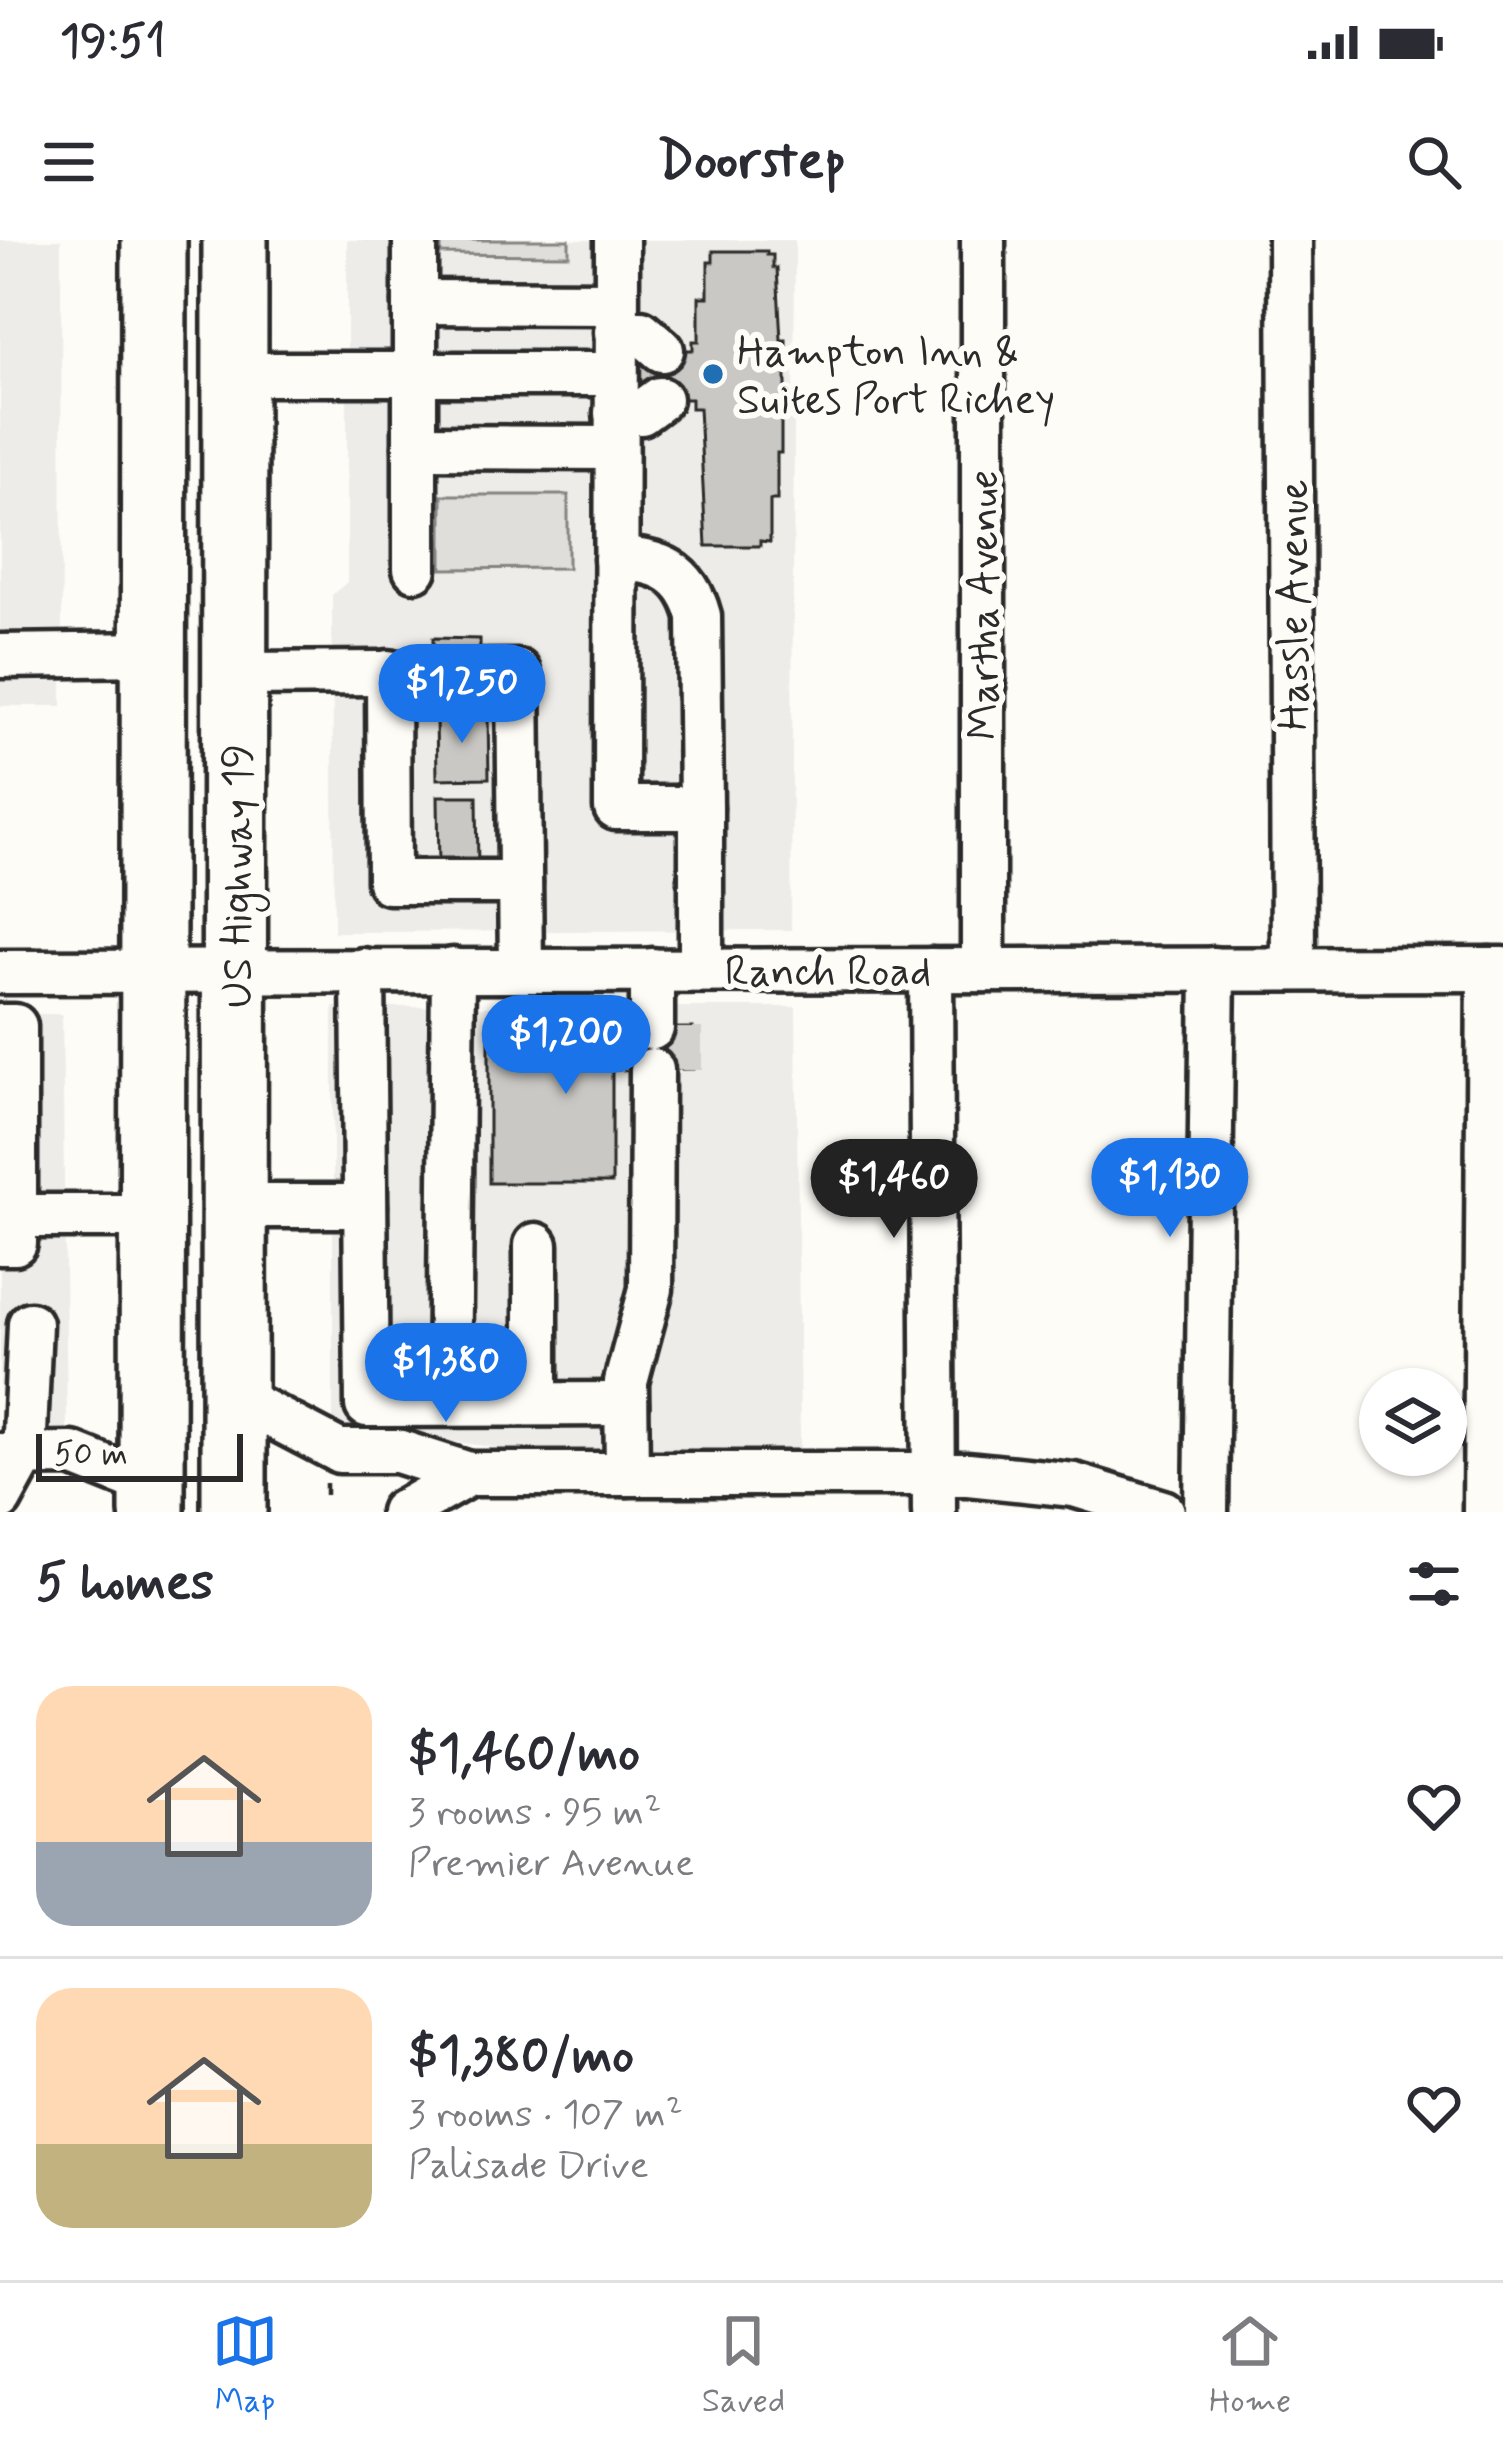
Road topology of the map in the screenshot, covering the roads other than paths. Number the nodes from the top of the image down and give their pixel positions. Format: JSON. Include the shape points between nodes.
{"nodes":[{"id":1,"x":154,"y":240,"type":"edge"},
{"id":2,"x":235,"y":240,"type":"edge"},
{"id":3,"x":415,"y":240,"type":"edge"},
{"id":4,"x":616,"y":240,"type":"edge"},
{"id":5,"x":983,"y":240,"type":"edge"},
{"id":6,"x":1290,"y":240,"type":"edge"},
{"id":7,"x":415,"y":302,"type":"junction"},
{"id":8,"x":616,"y":317,"type":"junction"},
{"id":9,"x":662,"y":350,"type":"dead end"},
{"id":10,"x":235,"y":374,"type":"junction"},
{"id":11,"x":415,"y":374,"type":"junction"},
{"id":12,"x":660,"y":399,"type":"dead end"},
{"id":13,"x":616,"y":412,"type":"junction"},
{"id":14,"x":415,"y":448,"type":"junction"},
{"id":15,"x":616,"y":559,"type":"junction"},
{"id":16,"x":415,"y":569,"type":"dead end"},
{"id":17,"x":153,"y":654,"type":"junction"},
{"id":18,"x":0,"y":656,"type":"edge"},
{"id":19,"x":388,"y":672,"type":"junction"},
{"id":20,"x":235,"y":674,"type":"junction"},
{"id":21,"x":701,"y":808,"type":"junction"},
{"id":22,"x":520,"y":882,"type":"junction"},
{"id":23,"x":1213,"y":969,"type":"junction"},
{"id":24,"x":1293,"y":969,"type":"junction"},
{"id":25,"x":1496,"y":969,"type":"edge"},
{"id":26,"x":152,"y":970,"type":"junction"},
{"id":27,"x":236,"y":970,"type":"junction"},
{"id":28,"x":363,"y":970,"type":"junction"},
{"id":29,"x":453,"y":970,"type":"junction"},
{"id":30,"x":521,"y":970,"type":"junction"},
{"id":31,"x":701,"y":970,"type":"junction"},
{"id":32,"x":931,"y":970,"type":"junction"},
{"id":33,"x":982,"y":970,"type":"junction"},
{"id":34,"x":0,"y":972,"type":"edge"},
{"id":35,"x":0,"y":1026,"type":"edge"},
{"id":36,"x":652,"y":1039,"type":"junction"},
{"id":37,"x":652,"y":1142,"type":"junction"},
{"id":38,"x":236,"y":1206,"type":"junction"},
{"id":39,"x":365,"y":1206,"type":"junction"},
{"id":40,"x":152,"y":1216,"type":"junction"},
{"id":41,"x":8,"y":1229,"type":"edge"},
{"id":42,"x":536,"y":1245,"type":"dead end"},
{"id":43,"x":30,"y":1324,"type":"dead end"},
{"id":44,"x":236,"y":1397,"type":"junction"},
{"id":45,"x":445,"y":1404,"type":"junction"},
{"id":46,"x":536,"y":1404,"type":"junction"},
{"id":47,"x":626,"y":1404,"type":"junction"},
{"id":48,"x":12,"y":1455,"type":"edge"},
{"id":49,"x":627,"y":1474,"type":"junction"},
{"id":50,"x":451,"y":1476,"type":"junction"},
{"id":51,"x":934,"y":1493,"type":"edge"},
{"id":52,"x":0,"y":1499,"type":"edge"},
{"id":53,"x":162,"y":1503,"type":"edge"},
{"id":54,"x":234,"y":1512,"type":"edge"},
{"id":55,"x":402,"y":1512,"type":"edge"},
{"id":56,"x":1163,"y":1512,"type":"edge"},
{"id":57,"x":1206,"y":1512,"type":"edge"},
{"id":58,"x":1485,"y":1512,"type":"edge"}],
"edges":[{"from":1,"to":17,"type":"highway","name":"US Highway 19"},
{"from":2,"to":10,"type":"highway","name":"US Highway 19"},
{"from":3,"to":7,"type":"street"},
{"from":4,"to":8,"type":"street"},
{"from":5,"to":33,"type":"street","name":"Martha Avenue"},
{"from":6,"to":24,"type":"street","name":"Hassle Avenue"},
{"from":7,"to":8,"type":"street"},
{"from":7,"to":11,"type":"street"},
{"from":8,"to":9,"type":"street"},
{"from":8,"to":13,"type":"street"},
{"from":10,"to":11,"type":"street"},
{"from":10,"to":20,"type":"highway","name":"US Highway 19"},
{"from":11,"to":13,"type":"street"},
{"from":11,"to":14,"type":"street"},
{"from":12,"to":13,"type":"street","via":[[641,413]]},
{"from":13,"to":14,"type":"street"},
{"from":13,"to":15,"type":"street"},
{"from":14,"to":16,"type":"street"},
{"from":15,"to":21,"type":"street","via":[[667,569],[694,598]]},
{"from":15,"to":21,"type":"street","via":[[616,808]]},
{"from":17,"to":18,"type":"street"},
{"from":17,"to":26,"type":"highway","name":"US Highway 19"},
{"from":19,"to":20,"type":"street"},
{"from":19,"to":22,"type":"street","via":[[389,882]]},
{"from":19,"to":22,"type":"street","via":[[518,671]]},
{"from":20,"to":27,"type":"highway","name":"US Highway 19"},
{"from":21,"to":31,"type":"street"},
{"from":22,"to":30,"type":"street"},
{"from":23,"to":24,"type":"street","name":"Ranch Road"},
{"from":23,"to":33,"type":"street","name":"Ranch Road"},
{"from":23,"to":57,"type":"street"},
{"from":24,"to":25,"type":"street","name":"Ranch Road"},
{"from":25,"to":58,"type":"street"},
{"from":26,"to":27,"type":"street","name":"Ranch Road"},
{"from":26,"to":34,"type":"street","name":"Ranch Road"},
{"from":26,"to":40,"type":"highway","name":"US Highway 19"},
{"from":27,"to":28,"type":"street","name":"Ranch Road"},
{"from":27,"to":38,"type":"highway","name":"US Highway 19"},
{"from":28,"to":29,"type":"street","name":"Ranch Road"},
{"from":28,"to":39,"type":"street"},
{"from":29,"to":30,"type":"street","name":"Ranch Road"},
{"from":29,"to":45,"type":"street"},
{"from":30,"to":36,"type":"street","name":"Ranch Road"},
{"from":31,"to":32,"type":"street","name":"Ranch Road"},
{"from":31,"to":36,"type":"street","name":"Ranch Road"},
{"from":32,"to":33,"type":"street","name":"Ranch Road"},
{"from":32,"to":51,"type":"street"},
{"from":35,"to":41,"type":"street","via":[[15,1025]]},
{"from":36,"to":37,"type":"street","via":[[624,1123]]},
{"from":36,"to":37,"type":"street","via":[[681,1123]]},
{"from":37,"to":47,"type":"street","via":[[651,1289]]},
{"from":38,"to":39,"type":"street"},
{"from":38,"to":44,"type":"highway","name":"US Highway 19"},
{"from":39,"to":45,"type":"street","via":[[367,1405]]},
{"from":40,"to":41,"type":"street"},
{"from":40,"to":53,"type":"highway","name":"US Highway 19"},
{"from":42,"to":46,"type":"street"},
{"from":43,"to":48,"type":"street"},
{"from":44,"to":50,"type":"street","via":[[339,1451],[397,1451]]},
{"from":44,"to":54,"type":"highway","name":"US Highway 19"},
{"from":45,"to":46,"type":"street"},
{"from":45,"to":50,"type":"street"},
{"from":46,"to":47,"type":"street"},
{"from":47,"to":49,"type":"street"},
{"from":48,"to":52,"type":"street"},
{"from":48,"to":53,"type":"street","via":[[72,1454]]},
{"from":49,"to":50,"type":"street"},
{"from":49,"to":51,"type":"street"},
{"from":50,"to":55,"type":"street"},
{"from":51,"to":56,"type":"street","via":[[1074,1485]]}]}
